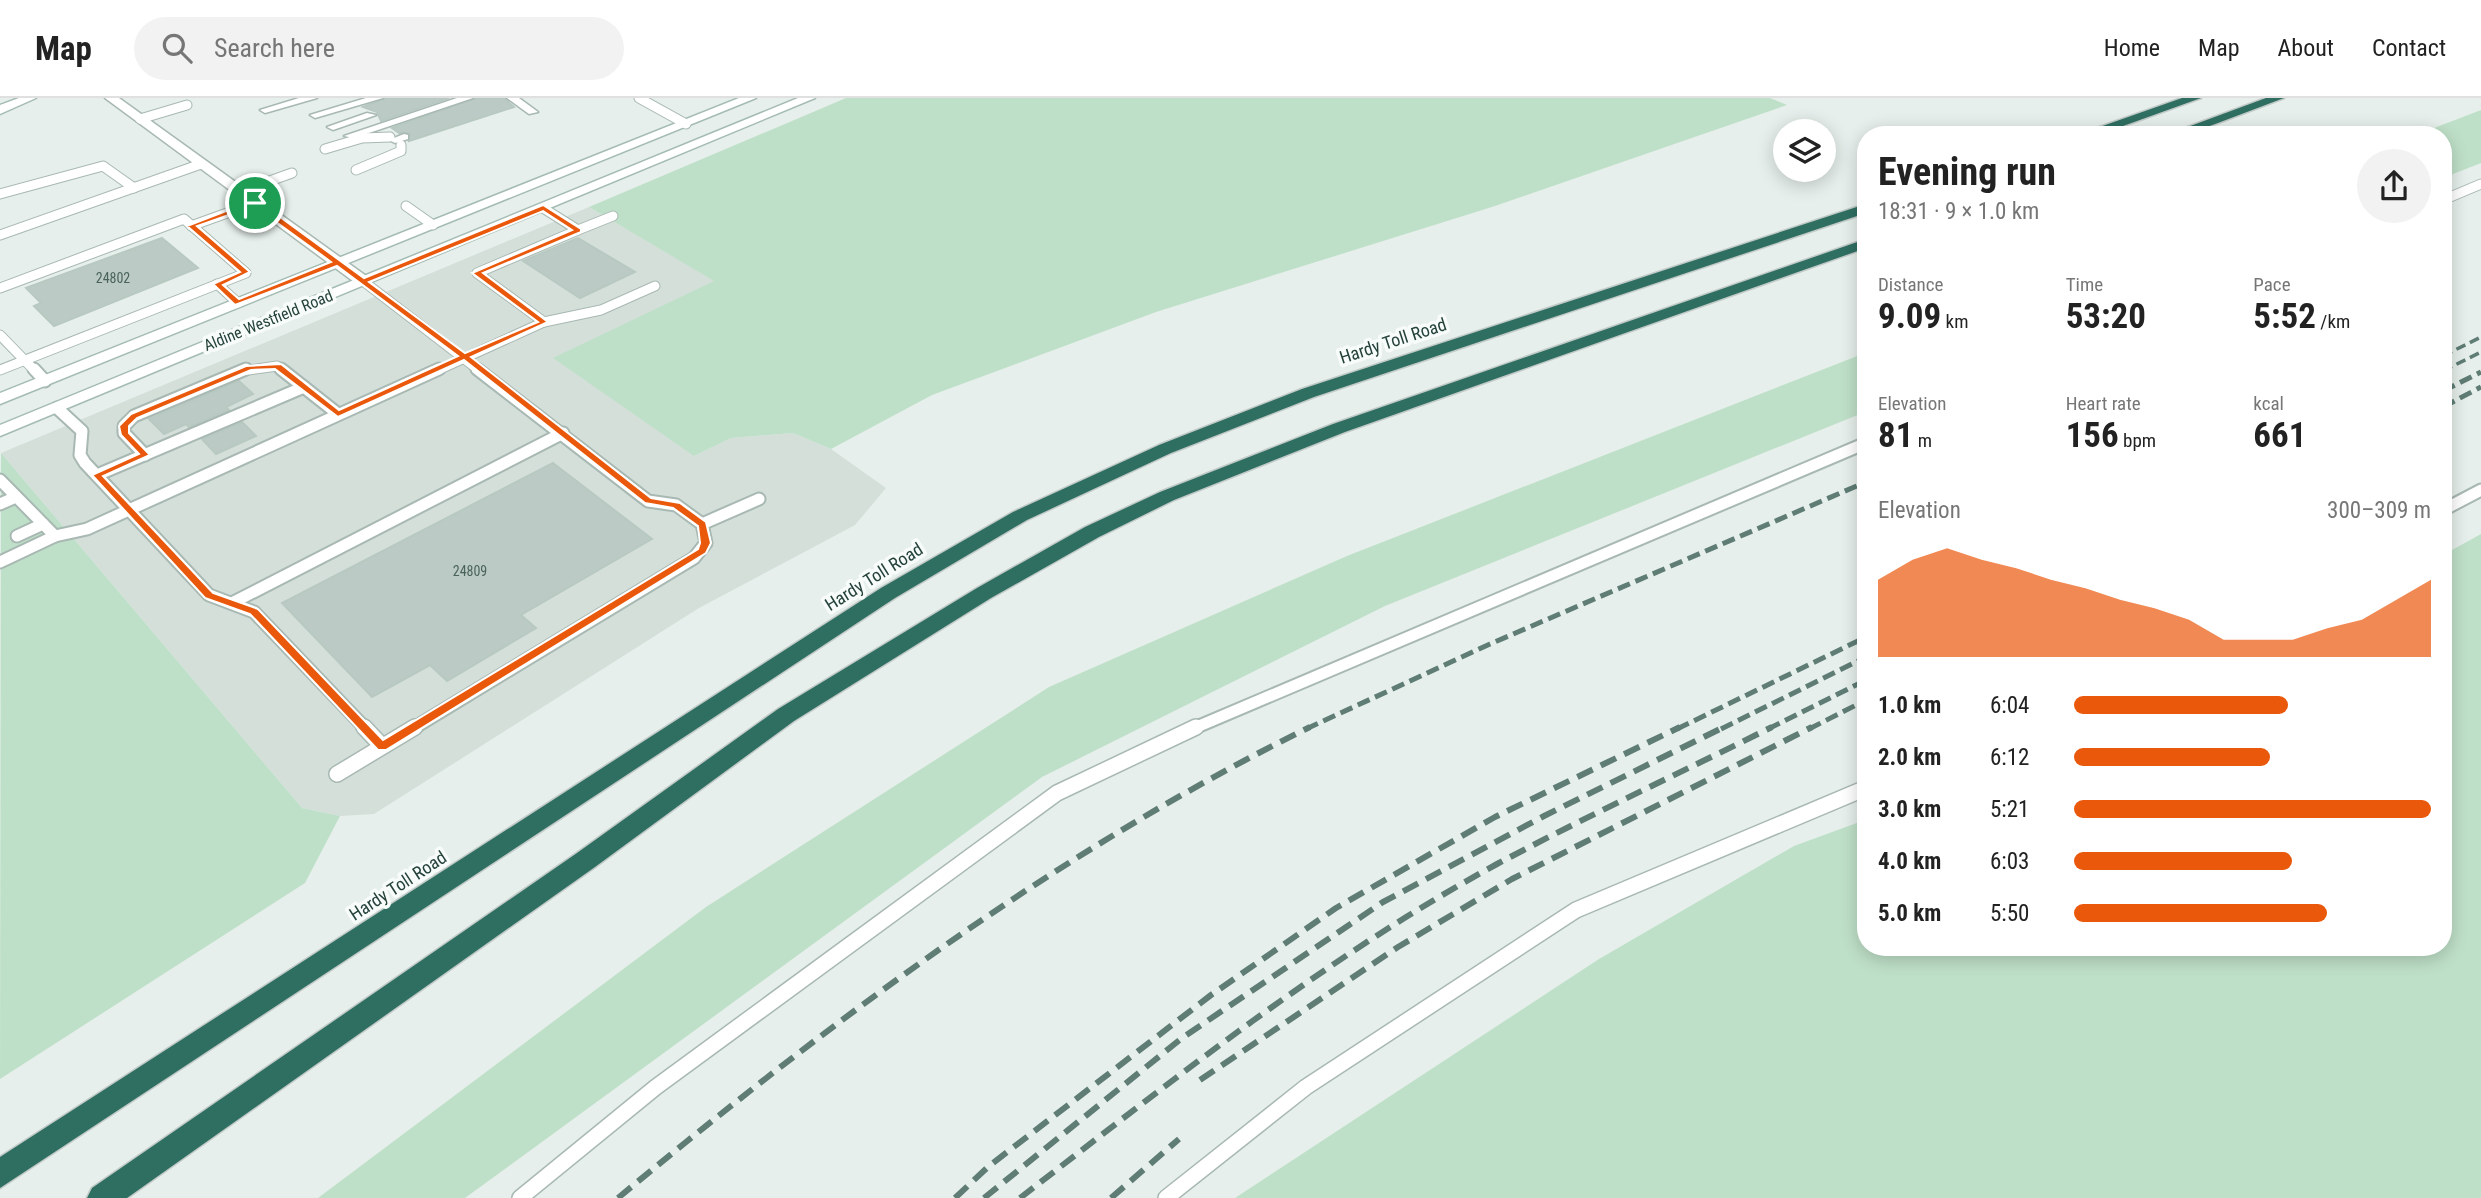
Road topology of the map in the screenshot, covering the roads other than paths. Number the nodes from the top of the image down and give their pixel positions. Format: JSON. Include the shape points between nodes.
{"nodes":[{"id":1,"x":5,"y":98,"type":"edge"},
{"id":2,"x":30,"y":98,"type":"edge"},
{"id":3,"x":111,"y":98,"type":"edge"},
{"id":4,"x":314,"y":98,"type":"edge"},
{"id":5,"x":378,"y":98,"type":"edge"},
{"id":6,"x":468,"y":98,"type":"edge"},
{"id":7,"x":512,"y":98,"type":"edge"},
{"id":8,"x":639,"y":98,"type":"edge"},
{"id":9,"x":750,"y":98,"type":"edge"},
{"id":10,"x":809,"y":98,"type":"edge"},
{"id":11,"x":2194,"y":98,"type":"edge"},
{"id":12,"x":2278,"y":98,"type":"edge"},
{"id":13,"x":0,"y":103,"type":"edge"},
{"id":14,"x":349,"y":104,"type":"junction"},
{"id":15,"x":187,"y":105,"type":"dead end"},
{"id":16,"x":0,"y":110,"type":"edge"},
{"id":17,"x":265,"y":110,"type":"dead end"},
{"id":18,"x":533,"y":113,"type":"dead end"},
{"id":19,"x":315,"y":115,"type":"dead end"},
{"id":20,"x":140,"y":120,"type":"junction"},
{"id":21,"x":686,"y":124,"type":"junction"},
{"id":22,"x":379,"y":126,"type":"junction"},
{"id":23,"x":2111,"y":126,"type":"edge"},
{"id":24,"x":2199,"y":126,"type":"edge"},
{"id":25,"x":333,"y":127,"type":"dead end"},
{"id":26,"x":349,"y":136,"type":"dead end"},
{"id":27,"x":713,"y":138,"type":"junction"},
{"id":28,"x":325,"y":149,"type":"dead end"},
{"id":29,"x":201,"y":164,"type":"junction"},
{"id":30,"x":356,"y":170,"type":"dead end"},
{"id":31,"x":292,"y":173,"type":"dead end"},
{"id":32,"x":2481,"y":184,"type":"edge"},
{"id":33,"x":134,"y":188,"type":"junction"},
{"id":34,"x":239,"y":192,"type":"junction"},
{"id":35,"x":0,"y":194,"type":"edge"},
{"id":36,"x":2452,"y":196,"type":"edge"},
{"id":37,"x":255,"y":203,"type":"junction"},
{"id":38,"x":406,"y":206,"type":"dead end"},
{"id":39,"x":543,"y":208,"type":"junction"},
{"id":40,"x":1857,"y":211,"type":"edge"},
{"id":41,"x":613,"y":216,"type":"dead end"},
{"id":42,"x":433,"y":225,"type":"junction"},
{"id":43,"x":191,"y":226,"type":"junction"},
{"id":44,"x":578,"y":230,"type":"junction"},
{"id":45,"x":0,"y":235,"type":"edge"},
{"id":46,"x":1857,"y":246,"type":"edge"},
{"id":47,"x":337,"y":263,"type":"junction"},
{"id":48,"x":363,"y":281,"type":"junction"},
{"id":49,"x":217,"y":284,"type":"junction"},
{"id":50,"x":654,"y":286,"type":"dead end"},
{"id":51,"x":0,"y":288,"type":"edge"},
{"id":52,"x":238,"y":303,"type":"junction"},
{"id":53,"x":544,"y":322,"type":"junction"},
{"id":54,"x":0,"y":335,"type":"edge"},
{"id":55,"x":464,"y":356,"type":"junction"},
{"id":56,"x":24,"y":360,"type":"junction"},
{"id":57,"x":0,"y":370,"type":"edge"},
{"id":58,"x":44,"y":381,"type":"junction"},
{"id":59,"x":304,"y":387,"type":"junction"},
{"id":60,"x":0,"y":400,"type":"edge"},
{"id":61,"x":57,"y":408,"type":"junction"},
{"id":62,"x":338,"y":414,"type":"junction"},
{"id":63,"x":0,"y":431,"type":"edge"},
{"id":64,"x":563,"y":433,"type":"junction"},
{"id":65,"x":1857,"y":447,"type":"edge"},
{"id":66,"x":145,"y":455,"type":"junction"},
{"id":67,"x":97,"y":475,"type":"junction"},
{"id":68,"x":0,"y":480,"type":"edge"},
{"id":69,"x":2481,"y":489,"type":"edge"},
{"id":70,"x":16,"y":497,"type":"junction"},
{"id":71,"x":759,"y":499,"type":"dead end"},
{"id":72,"x":0,"y":504,"type":"edge"},
{"id":73,"x":2452,"y":505,"type":"edge"},
{"id":74,"x":129,"y":510,"type":"junction"},
{"id":75,"x":43,"y":524,"type":"junction"},
{"id":76,"x":702,"y":524,"type":"junction"},
{"id":77,"x":17,"y":536,"type":"dead end"},
{"id":78,"x":55,"y":536,"type":"junction"},
{"id":79,"x":0,"y":562,"type":"edge"},
{"id":80,"x":232,"y":603,"type":"junction"},
{"id":81,"x":382,"y":746,"type":"junction"},
{"id":82,"x":337,"y":774,"type":"dead end"},
{"id":83,"x":1857,"y":792,"type":"edge"},
{"id":84,"x":0,"y":1174,"type":"edge"},
{"id":85,"x":102,"y":1198,"type":"edge"},
{"id":86,"x":520,"y":1198,"type":"edge"},
{"id":87,"x":1167,"y":1198,"type":"edge"}],
"edges":[{"from":1,"to":13,"type":"main road"},
{"from":2,"to":16,"type":"main road"},
{"from":3,"to":20,"type":"main road"},
{"from":4,"to":14,"type":"street"},
{"from":4,"to":17,"type":"street"},
{"from":5,"to":14,"type":"street"},
{"from":6,"to":22,"type":"street"},
{"from":7,"to":18,"type":"street"},
{"from":8,"to":21,"type":"lane"},
{"from":9,"to":21,"type":"main road","name":"Aldine Westfield Road"},
{"from":10,"to":27,"type":"main road","name":"Aldine Westfield Road"},
{"from":11,"to":23,"type":"highway"},
{"from":12,"to":24,"type":"highway"},
{"from":14,"to":19,"type":"street"},
{"from":15,"to":20,"type":"lane"},
{"from":20,"to":29,"type":"main road"},
{"from":21,"to":27,"type":"main road"},
{"from":21,"to":42,"type":"main road","name":"Aldine Westfield Road"},
{"from":22,"to":25,"type":"street","via":[[373,114]]},
{"from":22,"to":26,"type":"street"},
{"from":27,"to":39,"type":"main road","name":"Aldine Westfield Road"},
{"from":28,"to":30,"type":"lane","via":[[362,138],[397,140],[401,151]]},
{"from":29,"to":33,"type":"lane"},
{"from":29,"to":34,"type":"main road"},
{"from":31,"to":34,"type":"lane"},
{"from":32,"to":36,"type":"lane"},
{"from":33,"to":35,"type":"lane","via":[[103,166]]},
{"from":33,"to":45,"type":"lane"},
{"from":34,"to":37,"type":"main road"},
{"from":37,"to":43,"type":"lane"},
{"from":37,"to":47,"type":"main road"},
{"from":38,"to":42,"type":"lane"},
{"from":39,"to":44,"type":"lane"},
{"from":39,"to":48,"type":"main road","name":"Aldine Westfield Road"},
{"from":40,"to":84,"type":"highway","name":"Hardy Toll Road","via":[[1308,393],[1165,449],[1020,516],[843,622]]},
{"from":41,"to":44,"type":"lane"},
{"from":42,"to":47,"type":"main road","name":"Aldine Westfield Road"},
{"from":43,"to":49,"type":"lane","via":[[246,272]]},
{"from":43,"to":51,"type":"lane","via":[[184,219]]},
{"from":44,"to":53,"type":"lane","via":[[477,273]]},
{"from":46,"to":85,"type":"highway","via":[[1339,428],[1167,496],[1092,532],[786,715]]},
{"from":47,"to":48,"type":"main road"},
{"from":47,"to":52,"type":"main road","name":"Aldine Westfield Road"},
{"from":48,"to":55,"type":"lane"},
{"from":48,"to":61,"type":"main road","name":"Aldine Westfield Road"},
{"from":49,"to":52,"type":"lane"},
{"from":49,"to":56,"type":"lane"},
{"from":50,"to":53,"type":"lane","via":[[607,309],[572,320]]},
{"from":52,"to":58,"type":"main road","name":"Aldine Westfield Road"},
{"from":53,"to":55,"type":"lane"},
{"from":54,"to":56,"type":"lane"},
{"from":55,"to":62,"type":"lane"},
{"from":55,"to":64,"type":"lane"},
{"from":56,"to":57,"type":"lane"},
{"from":56,"to":58,"type":"lane"},
{"from":58,"to":60,"type":"main road","name":"Aldine Westfield Road"},
{"from":59,"to":62,"type":"lane"},
{"from":59,"to":66,"type":"lane"},
{"from":59,"to":66,"type":"lane","via":[[277,366],[250,368],[134,416],[124,426],[124,433]]},
{"from":61,"to":63,"type":"main road","name":"Aldine Westfield Road"},
{"from":61,"to":67,"type":"lane","via":[[82,431],[80,455]]},
{"from":62,"to":74,"type":"lane"},
{"from":64,"to":76,"type":"lane","via":[[648,500],[676,505]]},
{"from":64,"to":80,"type":"lane"},
{"from":65,"to":86,"type":"lane","via":[[1232,710],[1057,793],[656,1087]]},
{"from":66,"to":67,"type":"lane"},
{"from":67,"to":74,"type":"lane"},
{"from":68,"to":70,"type":"lane"},
{"from":69,"to":73,"type":"lane"},
{"from":70,"to":72,"type":"lane"},
{"from":70,"to":75,"type":"lane"},
{"from":71,"to":76,"type":"lane"},
{"from":74,"to":78,"type":"lane","via":[[87,529]]},
{"from":74,"to":80,"type":"lane","via":[[209,596]]},
{"from":75,"to":77,"type":"lane"},
{"from":75,"to":78,"type":"lane"},
{"from":76,"to":81,"type":"lane","via":[[706,543],[694,558]]},
{"from":78,"to":79,"type":"lane"},
{"from":80,"to":81,"type":"lane","via":[[254,611]]},
{"from":81,"to":82,"type":"lane"},
{"from":83,"to":87,"type":"lane","via":[[1576,911],[1306,1087]]}]}
